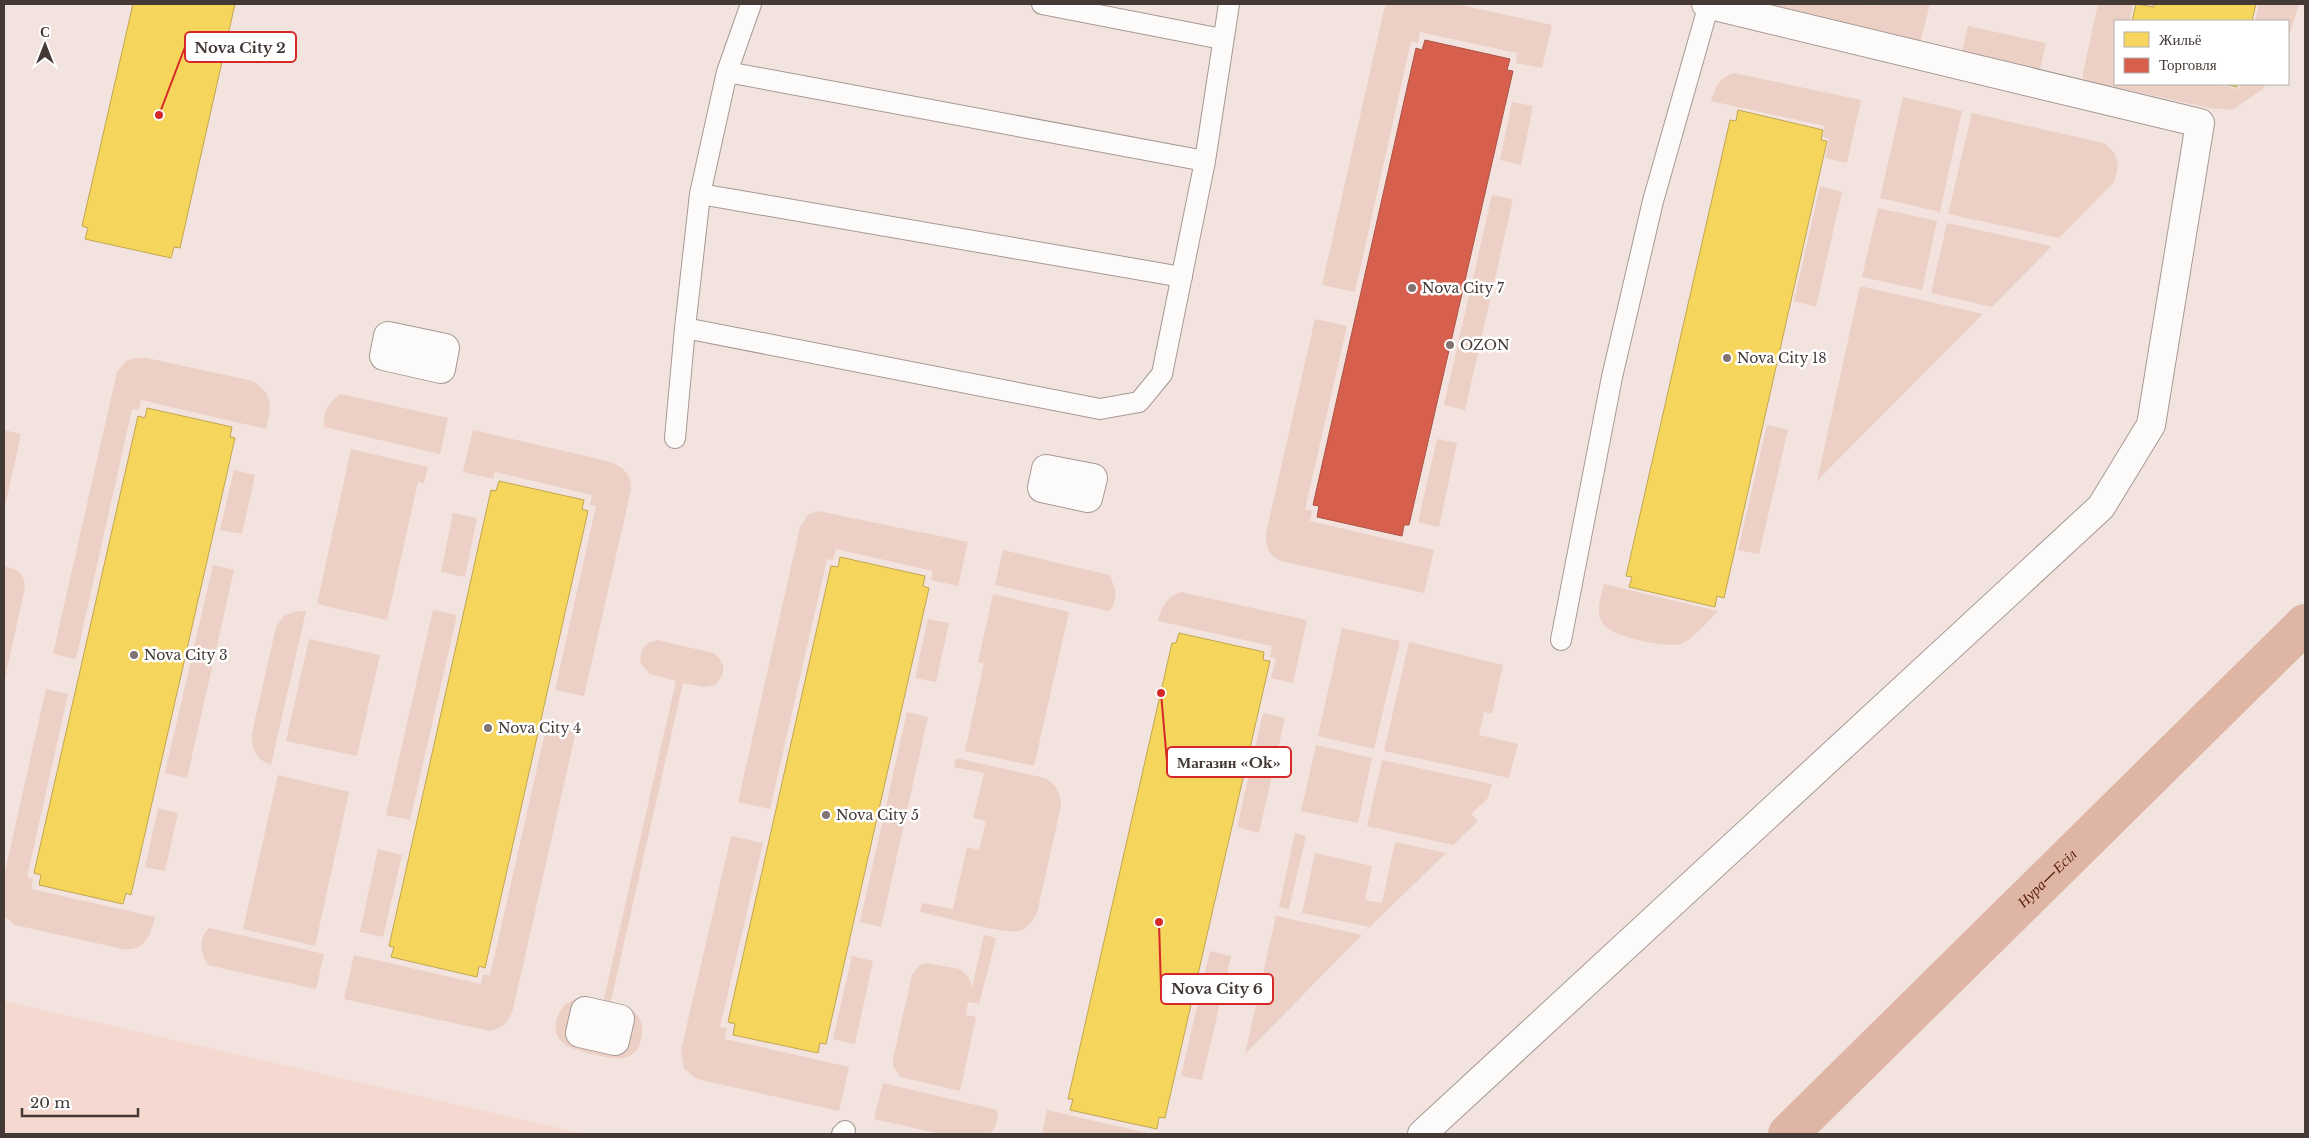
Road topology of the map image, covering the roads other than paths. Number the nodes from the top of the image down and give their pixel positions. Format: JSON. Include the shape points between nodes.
{"nodes":[{"id":1,"x":751,"y":4,"type":"edge"},
{"id":2,"x":1042,"y":4,"type":"edge"},
{"id":3,"x":1229,"y":4,"type":"edge"},
{"id":4,"x":1708,"y":4,"type":"edge"},
{"id":5,"x":1222,"y":39,"type":"junction"},
{"id":6,"x":727,"y":72,"type":"junction"},
{"id":7,"x":1204,"y":161,"type":"junction"},
{"id":8,"x":700,"y":194,"type":"junction"},
{"id":9,"x":1182,"y":277,"type":"junction"},
{"id":10,"x":685,"y":328,"type":"junction"},
{"id":11,"x":675,"y":438,"type":"dead end"},
{"id":12,"x":1562,"y":640,"type":"dead end"},
{"id":13,"x":1422,"y":1134,"type":"edge"}],
"edges":[{"from":1,"to":6,"type":"lane"},
{"from":2,"to":5,"type":"lane"},
{"from":3,"to":5,"type":"lane"},
{"from":4,"to":12,"type":"lane","via":[[1653,201],[1616,358]]},
{"from":4,"to":13,"type":"street","via":[[2200,123],[2151,425],[2101,507]]},
{"from":5,"to":7,"type":"lane"},
{"from":6,"to":7,"type":"lane"},
{"from":6,"to":8,"type":"lane"},
{"from":7,"to":9,"type":"lane"},
{"from":8,"to":9,"type":"lane"},
{"from":8,"to":10,"type":"lane"},
{"from":9,"to":10,"type":"lane","via":[[1162,374],[1140,402],[1100,408]]},
{"from":10,"to":11,"type":"lane"}]}
